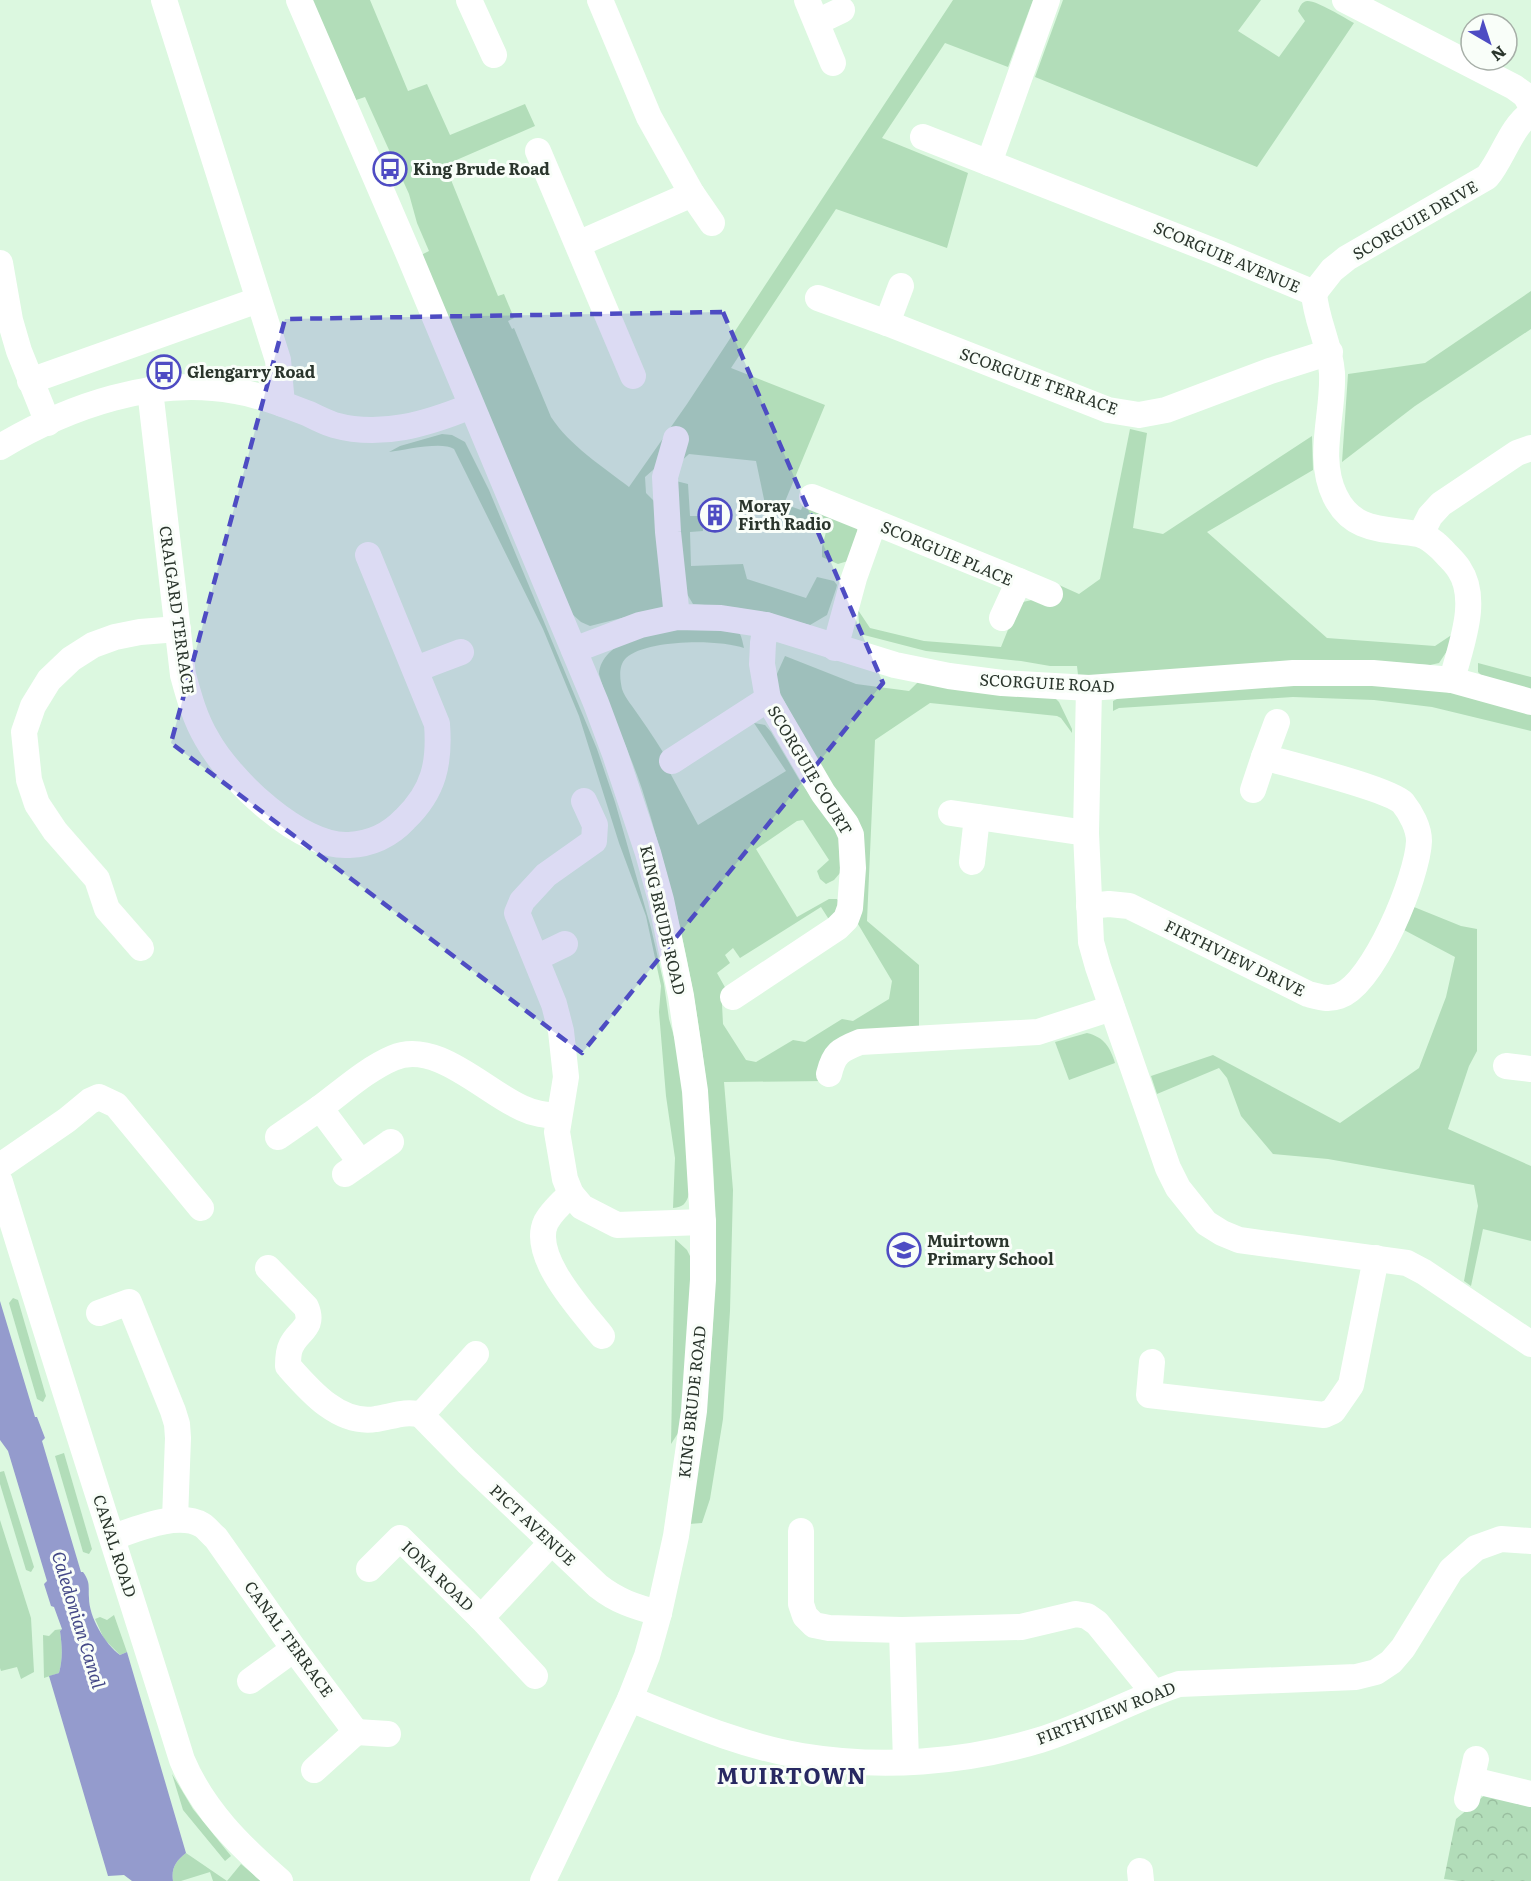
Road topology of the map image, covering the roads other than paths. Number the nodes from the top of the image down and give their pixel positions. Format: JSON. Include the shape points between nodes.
{"nodes":[{"id":1,"x":164,"y":0,"type":"edge"},
{"id":2,"x":299,"y":0,"type":"edge"},
{"id":3,"x":469,"y":0,"type":"edge"},
{"id":4,"x":600,"y":0,"type":"edge"},
{"id":5,"x":1047,"y":0,"type":"edge"},
{"id":6,"x":1345,"y":0,"type":"edge"},
{"id":7,"x":842,"y":10,"type":"dead end"},
{"id":8,"x":812,"y":11,"type":"edge"},
{"id":9,"x":494,"y":55,"type":"dead end"},
{"id":10,"x":833,"y":63,"type":"dead end"},
{"id":11,"x":1531,"y":105,"type":"edge"},
{"id":12,"x":1531,"y":113,"type":"edge"},
{"id":13,"x":923,"y":137,"type":"dead end"},
{"id":14,"x":538,"y":151,"type":"dead end"},
{"id":15,"x":989,"y":163,"type":"junction"},
{"id":16,"x":692,"y":194,"type":"junction"},
{"id":17,"x":712,"y":223,"type":"dead end"},
{"id":18,"x":578,"y":244,"type":"junction"},
{"id":19,"x":0,"y":263,"type":"edge"},
{"id":20,"x":901,"y":286,"type":"dead end"},
{"id":21,"x":1314,"y":293,"type":"junction"},
{"id":22,"x":818,"y":298,"type":"dead end"},
{"id":23,"x":258,"y":300,"type":"junction"},
{"id":24,"x":887,"y":323,"type":"junction"},
{"id":25,"x":1330,"y":352,"type":"junction"},
{"id":26,"x":633,"y":376,"type":"dead end"},
{"id":27,"x":30,"y":381,"type":"junction"},
{"id":28,"x":150,"y":390,"type":"junction"},
{"id":29,"x":282,"y":404,"type":"junction"},
{"id":30,"x":471,"y":406,"type":"junction"},
{"id":31,"x":48,"y":423,"type":"junction"},
{"id":32,"x":676,"y":439,"type":"dead end"},
{"id":33,"x":0,"y":447,"type":"edge"},
{"id":34,"x":1531,"y":448,"type":"edge"},
{"id":35,"x":812,"y":497,"type":"dead end"},
{"id":36,"x":874,"y":522,"type":"junction"},
{"id":37,"x":1421,"y":534,"type":"junction"},
{"id":38,"x":368,"y":555,"type":"dead end"},
{"id":39,"x":1018,"y":581,"type":"junction"},
{"id":40,"x":1050,"y":594,"type":"dead end"},
{"id":41,"x":677,"y":617,"type":"junction"},
{"id":42,"x":1002,"y":618,"type":"dead end"},
{"id":43,"x":766,"y":625,"type":"junction"},
{"id":44,"x":178,"y":629,"type":"junction"},
{"id":45,"x":836,"y":648,"type":"junction"},
{"id":46,"x":574,"y":650,"type":"junction"},
{"id":47,"x":462,"y":652,"type":"dead end"},
{"id":48,"x":416,"y":669,"type":"junction"},
{"id":49,"x":1452,"y":680,"type":"junction"},
{"id":50,"x":1089,"y":688,"type":"junction"},
{"id":51,"x":768,"y":699,"type":"junction"},
{"id":52,"x":1531,"y":702,"type":"edge"},
{"id":53,"x":1277,"y":722,"type":"dead end"},
{"id":54,"x":1264,"y":757,"type":"junction"},
{"id":55,"x":672,"y":761,"type":"dead end"},
{"id":56,"x":1253,"y":790,"type":"dead end"},
{"id":57,"x":584,"y":801,"type":"dead end"},
{"id":58,"x":951,"y":813,"type":"dead end"},
{"id":59,"x":977,"y":817,"type":"junction"},
{"id":60,"x":1086,"y":833,"type":"junction"},
{"id":61,"x":972,"y":862,"type":"dead end"},
{"id":62,"x":1089,"y":906,"type":"junction"},
{"id":63,"x":565,"y":944,"type":"dead end"},
{"id":64,"x":141,"y":948,"type":"dead end"},
{"id":65,"x":536,"y":958,"type":"junction"},
{"id":66,"x":733,"y":997,"type":"dead end"},
{"id":67,"x":1112,"y":1008,"type":"junction"},
{"id":68,"x":829,"y":1074,"type":"dead end"},
{"id":69,"x":320,"y":1108,"type":"junction"},
{"id":70,"x":558,"y":1116,"type":"junction"},
{"id":71,"x":278,"y":1137,"type":"dead end"},
{"id":72,"x":391,"y":1142,"type":"dead end"},
{"id":73,"x":0,"y":1166,"type":"edge"},
{"id":74,"x":0,"y":1182,"type":"edge"},
{"id":75,"x":571,"y":1194,"type":"junction"},
{"id":76,"x":201,"y":1208,"type":"dead end"},
{"id":77,"x":703,"y":1222,"type":"junction"},
{"id":78,"x":1376,"y":1258,"type":"junction"},
{"id":79,"x":268,"y":1268,"type":"dead end"},
{"id":80,"x":99,"y":1313,"type":"dead end"},
{"id":81,"x":602,"y":1336,"type":"dead end"},
{"id":82,"x":1531,"y":1344,"type":"edge"},
{"id":83,"x":476,"y":1354,"type":"dead end"},
{"id":84,"x":1152,"y":1362,"type":"dead end"},
{"id":85,"x":421,"y":1415,"type":"junction"},
{"id":86,"x":175,"y":1519,"type":"junction"},
{"id":87,"x":801,"y":1531,"type":"dead end"},
{"id":88,"x":112,"y":1537,"type":"junction"},
{"id":89,"x":1531,"y":1541,"type":"edge"},
{"id":90,"x":552,"y":1542,"type":"junction"},
{"id":91,"x":369,"y":1569,"type":"dead end"},
{"id":92,"x":658,"y":1613,"type":"junction"},
{"id":93,"x":481,"y":1618,"type":"junction"},
{"id":94,"x":902,"y":1630,"type":"junction"},
{"id":95,"x":294,"y":1649,"type":"junction"},
{"id":96,"x":535,"y":1676,"type":"dead end"},
{"id":97,"x":250,"y":1681,"type":"dead end"},
{"id":98,"x":1154,"y":1692,"type":"junction"},
{"id":99,"x":630,"y":1699,"type":"junction"},
{"id":100,"x":356,"y":1732,"type":"junction"},
{"id":101,"x":388,"y":1734,"type":"dead end"},
{"id":102,"x":906,"y":1762,"type":"junction"},
{"id":103,"x":314,"y":1770,"type":"dead end"},
{"id":104,"x":1472,"y":1779,"type":"dead end"},
{"id":105,"x":1531,"y":1794,"type":"edge"},
{"id":106,"x":280,"y":1881,"type":"edge"},
{"id":107,"x":544,"y":1881,"type":"edge"}],
"edges":[{"from":1,"to":23,"type":"street"},
{"from":2,"to":30,"type":"street","name":"KING BRUDE ROAD"},
{"from":3,"to":9,"type":"street"},
{"from":4,"to":16,"type":"street","via":[[649,117]]},
{"from":5,"to":15,"type":"street"},
{"from":6,"to":11,"type":"street","via":[[1514,87]]},
{"from":7,"to":8,"type":"street"},
{"from":8,"to":10,"type":"street"},
{"from":12,"to":21,"type":"street","name":"SCORGUIE DRIVE","via":[[1516,129],[1487,177],[1347,258]]},
{"from":13,"to":15,"type":"street","name":"SCORGUIE AVENUE"},
{"from":14,"to":18,"type":"street"},
{"from":15,"to":21,"type":"street","name":"SCORGUIE AVENUE"},
{"from":16,"to":17,"type":"street"},
{"from":16,"to":18,"type":"street"},
{"from":18,"to":26,"type":"street"},
{"from":19,"to":27,"type":"street","via":[[10,320]]},
{"from":20,"to":24,"type":"street"},
{"from":21,"to":25,"type":"street","name":"SCORGUIE AVENUE"},
{"from":22,"to":24,"type":"street","name":"SCORGUIE TERRACE"},
{"from":23,"to":27,"type":"street"},
{"from":23,"to":29,"type":"street","via":[[278,360]]},
{"from":24,"to":25,"type":"street","name":"SCORGUIE TERRACE","via":[[1108,410],[1138,415],[1166,410]]},
{"from":25,"to":37,"type":"street","name":"SCORGUIE AVENUE","via":[[1332,385],[1326,454],[1328,476],[1336,497],[1364,526]]},
{"from":27,"to":31,"type":"street"},
{"from":28,"to":29,"type":"street","via":[[217,388]]},
{"from":28,"to":31,"type":"street","via":[[79,409]]},
{"from":28,"to":44,"type":"street","name":"CRAIGARD TERRACE"},
{"from":29,"to":30,"type":"street","via":[[333,424],[384,430],[410,427]]},
{"from":30,"to":46,"type":"street","name":"KING BRUDE ROAD"},
{"from":31,"to":33,"type":"street"},
{"from":32,"to":41,"type":"street","via":[[664,477]]},
{"from":34,"to":37,"type":"street","via":[[1517,453],[1441,504]]},
{"from":35,"to":36,"type":"street","name":"SCORGUIE PLACE"},
{"from":36,"to":39,"type":"street","name":"SCORGUIE PLACE"},
{"from":36,"to":45,"type":"street","name":"SCORGUIE PLACE"},
{"from":37,"to":49,"type":"street","via":[[1442,548],[1460,570],[1467,592],[1468,616]]},
{"from":38,"to":48,"type":"street","name":"CRAIGARD TERRACE"},
{"from":39,"to":40,"type":"street"},
{"from":39,"to":42,"type":"street","name":"SCORGUIE PLACE"},
{"from":41,"to":43,"type":"street","name":"SCORGUIE ROAD"},
{"from":41,"to":46,"type":"street","name":"SCORGUIE ROAD","via":[[640,625]]},
{"from":43,"to":45,"type":"street","name":"SCORGUIE ROAD"},
{"from":43,"to":51,"type":"street","name":"SCORGUIE COURT","via":[[762,664]]},
{"from":44,"to":48,"type":"street","name":"CRAIGARD TERRACE","via":[[183,675],[192,708],[224,765],[287,823],[321,841],[346,846],[372,842],[397,827],[417,807],[433,780],[437,724]]},
{"from":44,"to":64,"type":"street","via":[[115,637],[71,659],[38,697],[24,732],[29,780],[37,804],[97,879],[107,909]]},
{"from":45,"to":50,"type":"street","name":"SCORGUIE ROAD","via":[[949,676]]},
{"from":46,"to":77,"type":"street","name":"KING BRUDE ROAD","via":[[615,754],[661,900],[694,1079]]},
{"from":47,"to":48,"type":"street"},
{"from":49,"to":50,"type":"street","name":"SCORGUIE ROAD","via":[[1373,673],[1293,674]]},
{"from":49,"to":52,"type":"street","name":"SCORGUIE ROAD"},
{"from":50,"to":60,"type":"street"},
{"from":51,"to":55,"type":"street","name":"SCORGUIE COURT"},
{"from":51,"to":66,"type":"street","name":"SCORGUIE COURT","via":[[851,835],[850,908],[837,928]]},
{"from":53,"to":54,"type":"street"},
{"from":54,"to":56,"type":"street"},
{"from":54,"to":62,"type":"street","name":"FIRTHVIEW DRIVE","via":[[1383,792],[1402,802],[1414,820],[1419,840],[1415,864],[1396,920],[1368,971],[1353,988],[1324,999],[1129,906]]},
{"from":57,"to":65,"type":"street","via":[[595,825],[594,841],[546,875],[522,902],[518,914]]},
{"from":58,"to":59,"type":"street"},
{"from":59,"to":60,"type":"street"},
{"from":59,"to":61,"type":"street"},
{"from":60,"to":62,"type":"street"},
{"from":62,"to":67,"type":"street","via":[[1091,942]]},
{"from":63,"to":65,"type":"street"},
{"from":65,"to":70,"type":"street","via":[[554,1004],[564,1049],[566,1077]]},
{"from":67,"to":68,"type":"street","via":[[1038,1032],[860,1042],[832,1059]]},
{"from":67,"to":78,"type":"street","via":[[1168,1168],[1178,1188],[1206,1222],[1239,1240]]},
{"from":69,"to":70,"type":"street","via":[[378,1067],[408,1054],[440,1060],[521,1108]]},
{"from":69,"to":71,"type":"street"},
{"from":69,"to":72,"type":"street","via":[[353,1169]]},
{"from":70,"to":75,"type":"street","via":[[559,1147]]},
{"from":73,"to":76,"type":"street","via":[[99,1097],[116,1105]]},
{"from":74,"to":88,"type":"street","name":"CANAL ROAD"},
{"from":75,"to":77,"type":"street","via":[[582,1207],[617,1225]]},
{"from":75,"to":81,"type":"street","via":[[545,1224],[545,1254],[561,1297]]},
{"from":77,"to":92,"type":"street","name":"KING BRUDE ROAD","via":[[694,1412],[676,1536]]},
{"from":78,"to":82,"type":"street","via":[[1407,1263],[1424,1272]]},
{"from":78,"to":84,"type":"street","via":[[1351,1385],[1333,1411],[1324,1415],[1149,1395]]},
{"from":79,"to":85,"type":"street","via":[[309,1315],[306,1327],[291,1346],[288,1366],[309,1390],[349,1417],[372,1420],[411,1412]]},
{"from":80,"to":86,"type":"street","via":[[129,1302],[173,1410],[178,1438]]},
{"from":83,"to":85,"type":"street"},
{"from":85,"to":90,"type":"street","name":"PICT AVENUE"},
{"from":86,"to":88,"type":"street"},
{"from":86,"to":95,"type":"street","name":"CANAL TERRACE","via":[[202,1526],[216,1538]]},
{"from":87,"to":94,"type":"street","via":[[801,1604],[805,1616],[814,1624],[829,1628]]},
{"from":88,"to":106,"type":"street","name":"CANAL ROAD","via":[[189,1777],[231,1836]]},
{"from":89,"to":98,"type":"street","name":"FIRTHVIEW ROAD","via":[[1501,1539],[1476,1548],[1451,1570],[1403,1648],[1376,1672],[1356,1677],[1179,1684]]},
{"from":90,"to":92,"type":"street","name":"PICT AVENUE","via":[[613,1598]]},
{"from":90,"to":93,"type":"street","name":"IONA ROAD"},
{"from":91,"to":93,"type":"street","name":"IONA ROAD","via":[[400,1538]]},
{"from":92,"to":99,"type":"street","name":"KING BRUDE ROAD"},
{"from":93,"to":96,"type":"street","name":"IONA ROAD"},
{"from":94,"to":98,"type":"street","via":[[1021,1627],[1076,1614],[1087,1616]]},
{"from":94,"to":102,"type":"street"},
{"from":95,"to":97,"type":"street"},
{"from":95,"to":100,"type":"street","name":"CANAL TERRACE"},
{"from":98,"to":102,"type":"street","name":"FIRTHVIEW ROAD","via":[[1080,1727],[1039,1740],[953,1759]]},
{"from":99,"to":102,"type":"street","name":"FIRTHVIEW ROAD","via":[[738,1740],[801,1756]]},
{"from":99,"to":107,"type":"street","name":"KING BRUDE ROAD"},
{"from":100,"to":101,"type":"street"},
{"from":100,"to":103,"type":"street"},
{"from":104,"to":105,"type":"street"}]}
